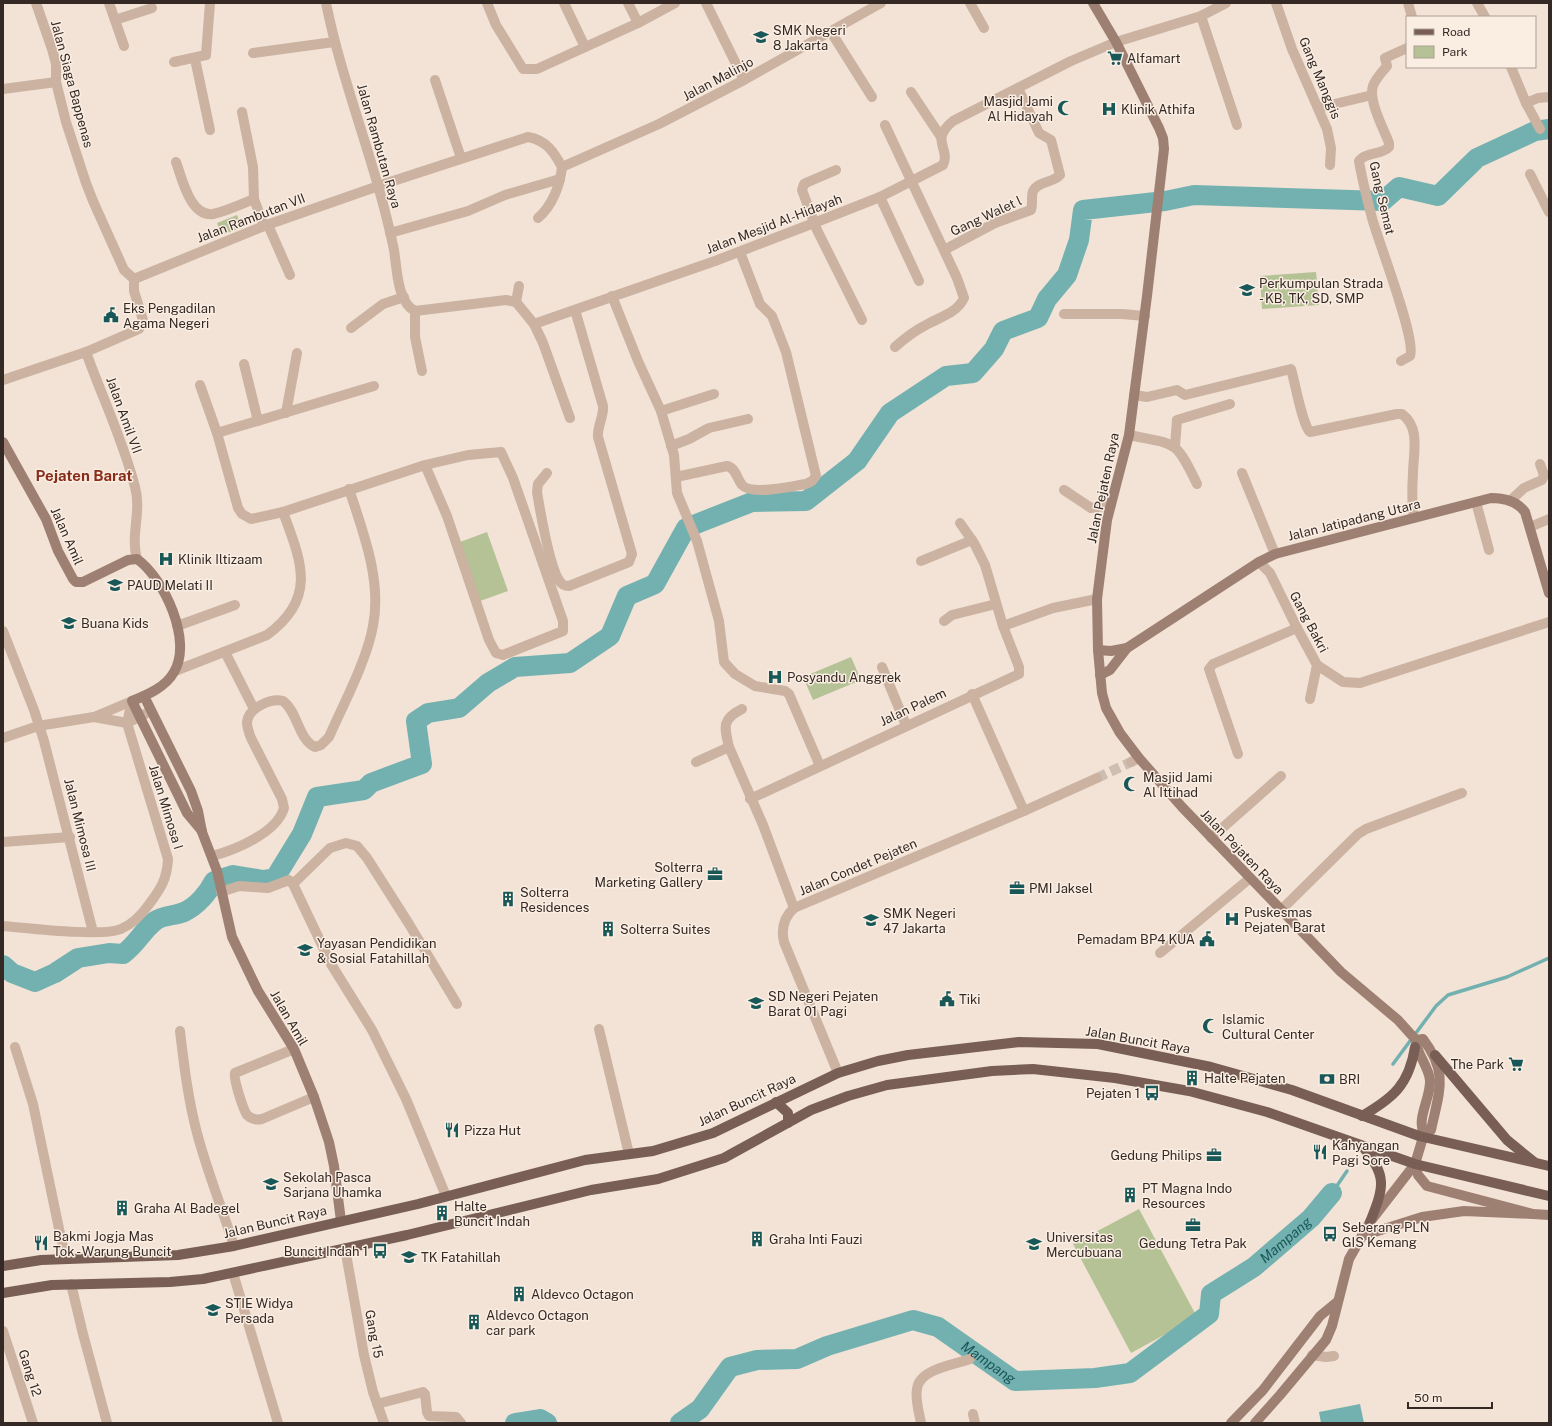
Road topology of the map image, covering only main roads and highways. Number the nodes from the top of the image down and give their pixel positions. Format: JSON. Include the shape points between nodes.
{"nodes":[{"id":1,"x":1416,"y":1043,"type":"road end"},
{"id":2,"x":1435,"y":1056,"type":"road end"},
{"id":3,"x":776,"y":1102,"type":"junction"},
{"id":4,"x":1357,"y":1114,"type":"junction"},
{"id":5,"x":788,"y":1123,"type":"junction"},
{"id":6,"x":1361,"y":1145,"type":"junction"},
{"id":7,"x":1535,"y":1163,"type":"junction"},
{"id":8,"x":1549,"y":1166,"type":"edge"},
{"id":9,"x":1549,"y":1196,"type":"edge"},
{"id":10,"x":1370,"y":1222,"type":"road end"},
{"id":11,"x":3,"y":1266,"type":"edge"},
{"id":12,"x":3,"y":1293,"type":"edge"}],
"edges":[{"from":1,"to":4,"type":"main road","via":[[1411,1070],[1400,1086],[1379,1106]]},
{"from":2,"to":7,"type":"main road","via":[[1507,1140]]},
{"from":3,"to":4,"type":"main road","name":"Jalan Buncit Raya","via":[[838,1073],[878,1061],[1019,1042],[1098,1044],[1157,1055],[1245,1076]]},
{"from":3,"to":5,"type":"main road","via":[[788,1113]]},
{"from":3,"to":11,"type":"main road","name":"Jalan Buncit Raya","via":[[713,1133],[653,1151],[585,1160],[234,1246],[178,1255],[41,1260]]},
{"from":4,"to":7,"type":"main road","name":"Jalan Buncit Raya","via":[[1424,1136]]},
{"from":5,"to":6,"type":"main road","via":[[839,1099],[887,1085],[992,1071],[1033,1069],[1115,1078],[1189,1091],[1267,1112]]},
{"from":5,"to":12,"type":"main road","via":[[724,1158],[658,1179],[584,1192],[233,1273],[170,1282],[52,1285]]},
{"from":6,"to":9,"type":"main road","via":[[1415,1164]]},
{"from":6,"to":10,"type":"main road","via":[[1375,1160],[1381,1178],[1378,1201]]},
{"from":7,"to":8,"type":"main road","name":"Jalan Buncit Raya"}]}
